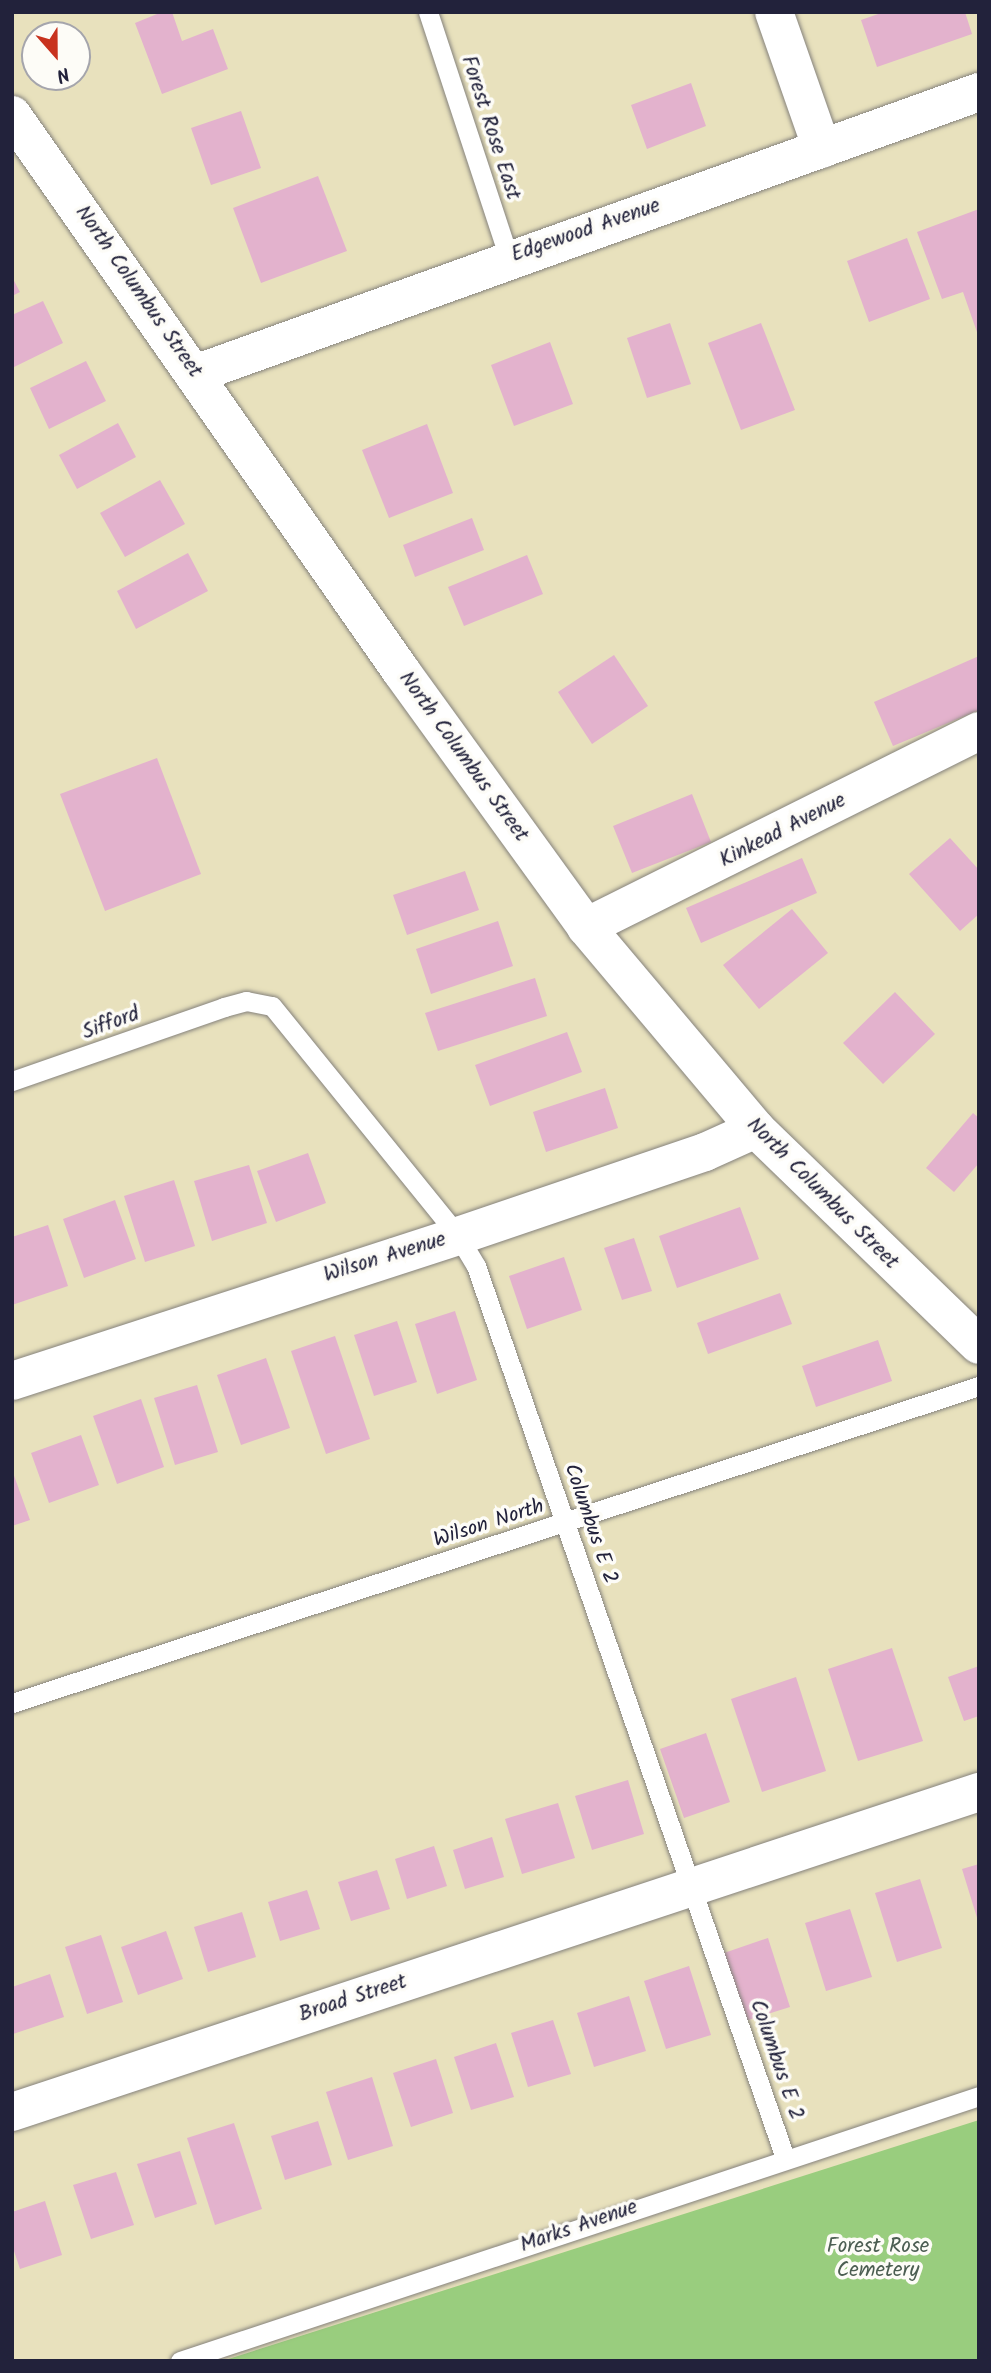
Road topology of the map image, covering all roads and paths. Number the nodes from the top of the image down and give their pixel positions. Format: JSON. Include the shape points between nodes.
{"nodes":[{"id":1,"x":428,"y":12,"type":"edge"},
{"id":2,"x":774,"y":12,"type":"edge"},
{"id":3,"x":979,"y":92,"type":"edge"},
{"id":4,"x":12,"y":115,"type":"edge"},
{"id":5,"x":822,"y":149,"type":"junction"},
{"id":6,"x":509,"y":259,"type":"junction"},
{"id":7,"x":195,"y":374,"type":"junction"},
{"id":8,"x":979,"y":732,"type":"edge"},
{"id":9,"x":586,"y":927,"type":"junction"},
{"id":10,"x":224,"y":1007,"type":"joint"},
{"id":11,"x":12,"y":1081,"type":"edge"},
{"id":12,"x":756,"y":1129,"type":"junction"},
{"id":13,"x":458,"y":1236,"type":"junction"},
{"id":14,"x":979,"y":1345,"type":"edge"},
{"id":15,"x":12,"y":1381,"type":"edge"},
{"id":16,"x":979,"y":1386,"type":"edge"},
{"id":17,"x":565,"y":1522,"type":"junction"},
{"id":18,"x":12,"y":1703,"type":"edge"},
{"id":19,"x":979,"y":1791,"type":"edge"},
{"id":20,"x":693,"y":1886,"type":"junction"},
{"id":21,"x":979,"y":2096,"type":"edge"},
{"id":22,"x":12,"y":2112,"type":"edge"},
{"id":23,"x":785,"y":2158,"type":"junction"},
{"id":24,"x":180,"y":2361,"type":"edge"}],
"edges":[{"from":1,"to":6,"type":"lane","name":"Forest Rose East"},
{"from":2,"to":5,"type":"street"},
{"from":3,"to":5,"type":"street","name":"Edgewood Avenue"},
{"from":4,"to":7,"type":"street","name":"North Columbus Street"},
{"from":5,"to":6,"type":"street","name":"Edgewood Avenue"},
{"from":6,"to":7,"type":"street","name":"Edgewood Avenue"},
{"from":7,"to":9,"type":"street","name":"North Columbus Street"},
{"from":8,"to":9,"type":"street","name":"Kinkead Avenue"},
{"from":9,"to":12,"type":"street","name":"North Columbus Street"},
{"from":10,"to":11,"type":"lane","name":"Sifford"},
{"from":10,"to":13,"type":"lane","name":"Columbus E 2","via":[[246,1002],[272,1006]]},
{"from":12,"to":13,"type":"street","name":"Wilson Avenue","via":[[705,1152]]},
{"from":12,"to":14,"type":"street","name":"North Columbus Street"},
{"from":13,"to":15,"type":"street","name":"Wilson Avenue"},
{"from":13,"to":17,"type":"lane","name":"Columbus E 2","via":[[476,1266]]},
{"from":16,"to":17,"type":"lane","name":"Wilson North"},
{"from":17,"to":18,"type":"lane","name":"Wilson North"},
{"from":17,"to":20,"type":"lane","name":"Columbus E 2"},
{"from":19,"to":20,"type":"street"},
{"from":20,"to":22,"type":"street","name":"Broad Street"},
{"from":20,"to":23,"type":"lane","name":"Columbus E 2"},
{"from":21,"to":23,"type":"lane","name":"Marks Avenue"},
{"from":23,"to":24,"type":"lane","name":"Marks Avenue"}]}
